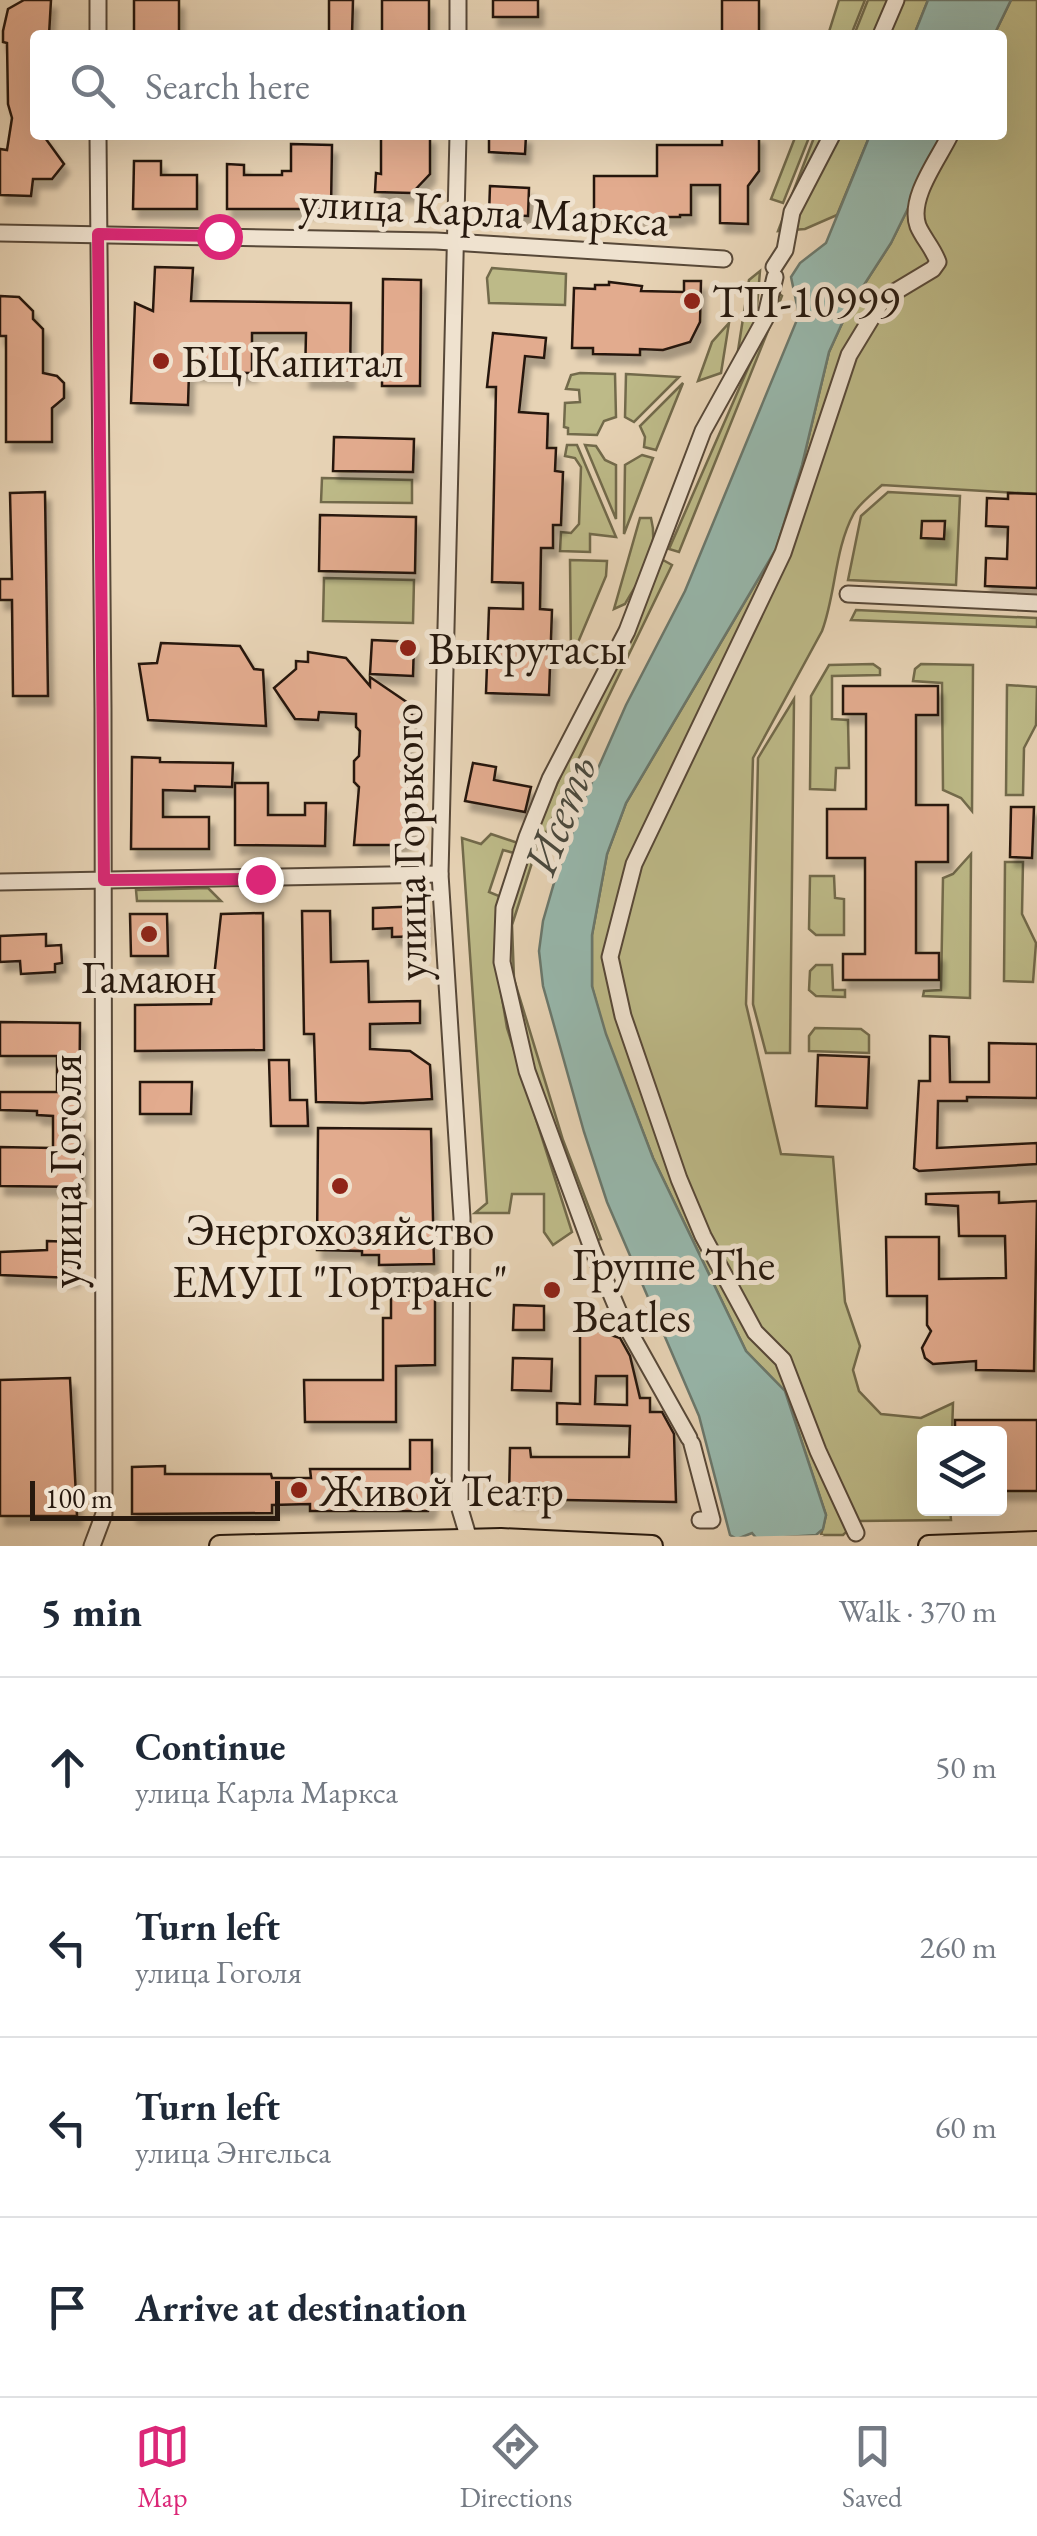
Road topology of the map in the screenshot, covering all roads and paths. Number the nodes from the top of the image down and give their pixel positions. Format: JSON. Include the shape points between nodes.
{"nodes":[{"id":1,"x":98,"y":0,"type":"edge"},
{"id":2,"x":458,"y":0,"type":"edge"},
{"id":3,"x":896,"y":0,"type":"edge"},
{"id":4,"x":98,"y":30,"type":"edge"},
{"id":5,"x":458,"y":30,"type":"edge"},
{"id":6,"x":883,"y":30,"type":"edge"},
{"id":7,"x":98,"y":140,"type":"edge"},
{"id":8,"x":458,"y":140,"type":"edge"},
{"id":9,"x":829,"y":140,"type":"edge"},
{"id":10,"x":948,"y":140,"type":"edge"},
{"id":11,"x":0,"y":232,"type":"edge"},
{"id":12,"x":98,"y":234,"type":"junction"},
{"id":13,"x":458,"y":243,"type":"junction"},
{"id":14,"x":724,"y":259,"type":"dead end"},
{"id":15,"x":848,"y":594,"type":"dead end"},
{"id":16,"x":1037,"y":604,"type":"edge"},
{"id":17,"x":440,"y":874,"type":"junction"},
{"id":18,"x":104,"y":880,"type":"junction"},
{"id":19,"x":0,"y":882,"type":"edge"},
{"id":20,"x":700,"y":1520,"type":"dead end"},
{"id":21,"x":856,"y":1533,"type":"dead end"},
{"id":22,"x":1037,"y":1542,"type":"edge"},
{"id":23,"x":471,"y":1543,"type":"edge"},
{"id":24,"x":92,"y":1546,"type":"edge"},
{"id":25,"x":220,"y":1546,"type":"edge"},
{"id":26,"x":652,"y":1546,"type":"edge"},
{"id":27,"x":929,"y":1546,"type":"edge"}],
"edges":[{"from":1,"to":4,"type":"street"},
{"from":2,"to":5,"type":"street"},
{"from":3,"to":6,"type":"street"},
{"from":7,"to":12,"type":"street","name":"улица Гоголя"},
{"from":8,"to":13,"type":"street","name":"улица Горького"},
{"from":9,"to":20,"type":"street","via":[[792,212],[765,318],[703,431],[628,631],[550,779],[504,908],[502,962],[526,1071],[620,1315],[691,1441],[712,1520]]},
{"from":10,"to":21,"type":"street","via":[[914,208],[938,262],[884,298],[849,355],[783,553],[634,864],[610,957],[639,1064],[702,1236],[755,1332],[783,1360]]},
{"from":11,"to":12,"type":"street","name":"улица Карла Маркса"},
{"from":12,"to":13,"type":"street","name":"улица Карла Маркса"},
{"from":12,"to":18,"type":"street","name":"улица Гоголя"},
{"from":13,"to":14,"type":"street","name":"улица Карла Маркса"},
{"from":13,"to":17,"type":"street","name":"улица Горького"},
{"from":15,"to":16,"type":"street"},
{"from":17,"to":18,"type":"street"},
{"from":17,"to":23,"type":"street","name":"улица Горького","via":[[462,1238],[460,1509]]},
{"from":18,"to":19,"type":"street"},
{"from":18,"to":24,"type":"street","name":"улица Гоголя","via":[[104,1514]]},
{"from":22,"to":27,"type":"main road"},
{"from":23,"to":25,"type":"main road"},
{"from":23,"to":26,"type":"main road"}]}
